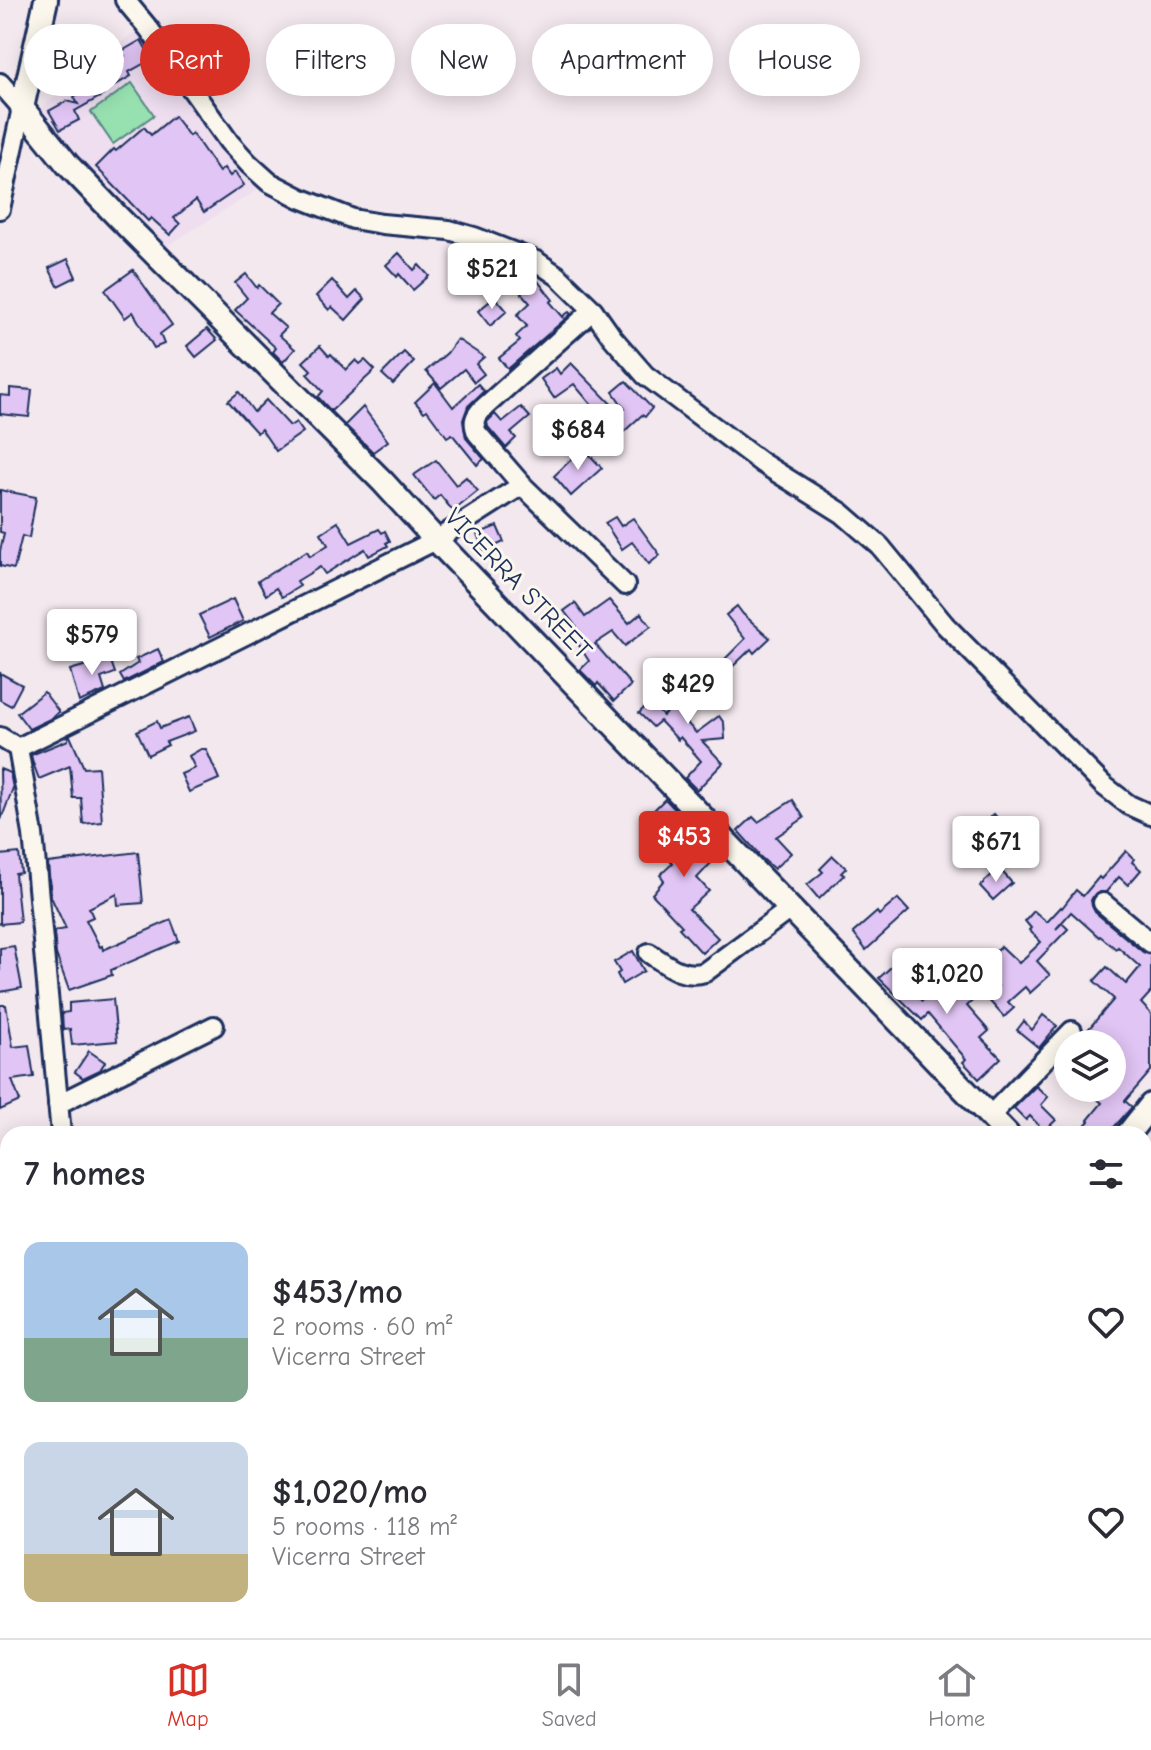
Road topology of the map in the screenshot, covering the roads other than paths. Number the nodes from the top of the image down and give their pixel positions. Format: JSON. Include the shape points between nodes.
{"nodes":[{"id":1,"x":46,"y":0,"type":"edge"},
{"id":2,"x":125,"y":0,"type":"edge"},
{"id":3,"x":0,"y":83,"type":"edge"},
{"id":4,"x":13,"y":106,"type":"edge"},
{"id":5,"x":0,"y":209,"type":"edge"},
{"id":6,"x":593,"y":310,"type":"junction"},
{"id":7,"x":522,"y":485,"type":"junction"},
{"id":8,"x":436,"y":540,"type":"junction"},
{"id":9,"x":625,"y":585,"type":"dead end"},
{"id":10,"x":0,"y":737,"type":"edge"},
{"id":11,"x":18,"y":748,"type":"junction"},
{"id":12,"x":1151,"y":815,"type":"edge"},
{"id":13,"x":1103,"y":903,"type":"dead end"},
{"id":14,"x":790,"y":909,"type":"junction"},
{"id":15,"x":1151,"y":943,"type":"edge"},
{"id":16,"x":649,"y":953,"type":"dead end"},
{"id":17,"x":214,"y":1026,"type":"dead end"},
{"id":18,"x":1054,"y":1050,"type":"edge"},
{"id":19,"x":58,"y":1104,"type":"junction"},
{"id":20,"x":1151,"y":1105,"type":"edge"},
{"id":21,"x":989,"y":1117,"type":"junction"},
{"id":22,"x":60,"y":1126,"type":"edge"},
{"id":23,"x":999,"y":1126,"type":"edge"},
{"id":24,"x":1134,"y":1126,"type":"edge"}],
"edges":[{"from":1,"to":4,"type":"main road"},
{"from":2,"to":6,"type":"street","via":[[229,142],[269,182],[353,219],[449,230],[524,256],[558,276]]},
{"from":3,"to":4,"type":"street"},
{"from":4,"to":5,"type":"street"},
{"from":4,"to":8,"type":"main road","name":"VICERRA STREET"},
{"from":6,"to":7,"type":"street","via":[[475,416],[477,433]]},
{"from":6,"to":12,"type":"street","via":[[645,375],[762,463],[842,513],[880,546],[945,625],[1103,785]]},
{"from":7,"to":8,"type":"street"},
{"from":7,"to":9,"type":"street"},
{"from":8,"to":11,"type":"street"},
{"from":8,"to":14,"type":"main road","name":"VICERRA STREET"},
{"from":10,"to":11,"type":"street"},
{"from":11,"to":19,"type":"street","via":[[33,834]]},
{"from":13,"to":15,"type":"street"},
{"from":14,"to":16,"type":"street","via":[[705,972],[677,971]]},
{"from":14,"to":21,"type":"main road","name":"VICERRA STREET"},
{"from":17,"to":19,"type":"street"},
{"from":18,"to":21,"type":"street"},
{"from":19,"to":22,"type":"street"},
{"from":20,"to":24,"type":"main road"},
{"from":21,"to":23,"type":"main road","name":"VICERRA STREET"}]}
